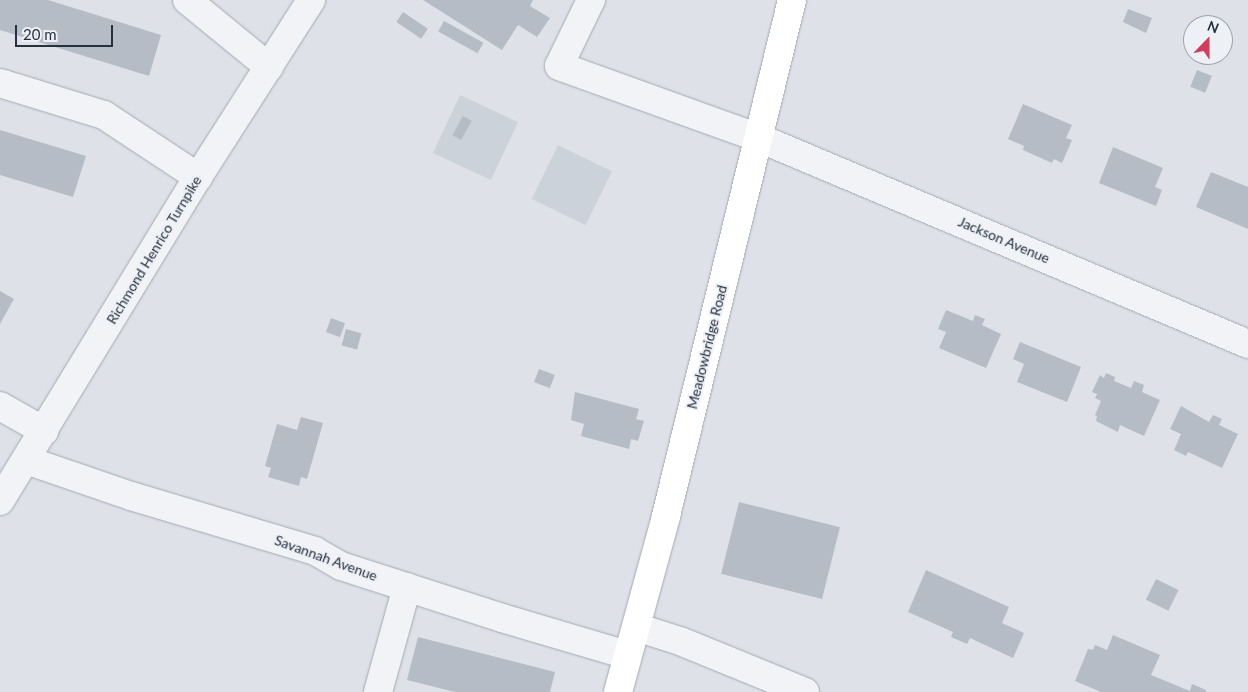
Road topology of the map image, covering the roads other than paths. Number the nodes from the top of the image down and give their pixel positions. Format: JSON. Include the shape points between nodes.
{"nodes":[{"id":1,"x":187,"y":0,"type":"edge"},
{"id":2,"x":311,"y":0,"type":"edge"},
{"id":3,"x":592,"y":0,"type":"edge"},
{"id":4,"x":792,"y":0,"type":"edge"},
{"id":5,"x":269,"y":66,"type":"junction"},
{"id":6,"x":0,"y":83,"type":"edge"},
{"id":7,"x":759,"y":138,"type":"junction"},
{"id":8,"x":198,"y":177,"type":"junction"},
{"id":9,"x":1248,"y":344,"type":"edge"},
{"id":10,"x":0,"y":406,"type":"edge"},
{"id":11,"x":44,"y":431,"type":"junction"},
{"id":12,"x":26,"y":460,"type":"junction"},
{"id":13,"x":0,"y":501,"type":"edge"},
{"id":14,"x":407,"y":587,"type":"junction"},
{"id":15,"x":636,"y":626,"type":"junction"},
{"id":16,"x":627,"y":655,"type":"junction"},
{"id":17,"x":378,"y":692,"type":"edge"},
{"id":18,"x":618,"y":692,"type":"edge"},
{"id":19,"x":805,"y":692,"type":"edge"}],
"edges":[{"from":1,"to":5,"type":"street"},
{"from":2,"to":5,"type":"street","name":"Richmond Henrico Turnpike"},
{"from":3,"to":7,"type":"street","name":"Jackson Avenue","via":[[559,66]]},
{"from":4,"to":7,"type":"main road","name":"Meadowbridge Road"},
{"from":5,"to":8,"type":"street","name":"Richmond Henrico Turnpike"},
{"from":6,"to":8,"type":"street","via":[[104,115]]},
{"from":7,"to":9,"type":"street","name":"Jackson Avenue"},
{"from":7,"to":15,"type":"main road","name":"Meadowbridge Road"},
{"from":8,"to":11,"type":"street","name":"Richmond Henrico Turnpike"},
{"from":10,"to":11,"type":"street"},
{"from":11,"to":12,"type":"street","name":"Richmond Henrico Turnpike"},
{"from":12,"to":13,"type":"street","name":"Richmond Henrico Turnpike"},
{"from":12,"to":14,"type":"street","name":"Savannah Avenue","via":[[131,496],[315,551],[341,566]]},
{"from":14,"to":16,"type":"street","name":"Savannah Avenue"},
{"from":14,"to":17,"type":"street"},
{"from":15,"to":16,"type":"main road","name":"Meadowbridge Road"},
{"from":15,"to":19,"type":"street"},
{"from":16,"to":18,"type":"main road","name":"Meadowbridge Road"}]}
